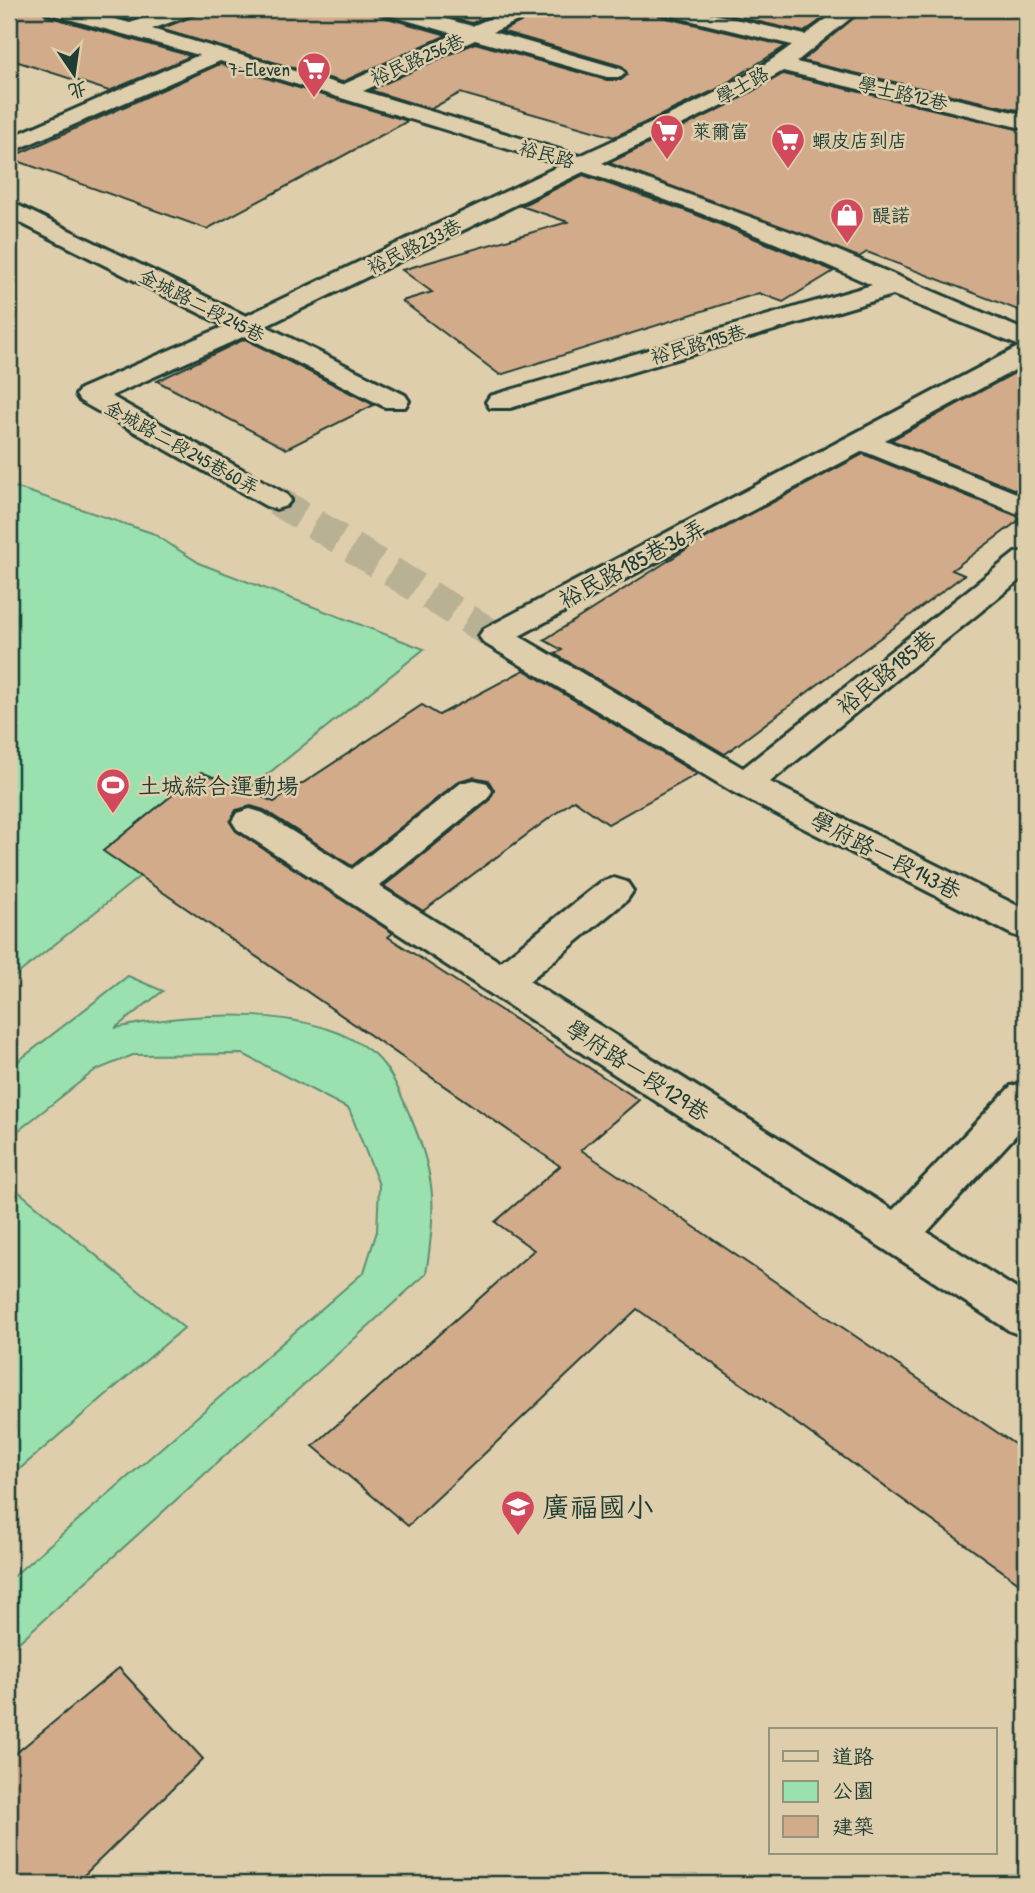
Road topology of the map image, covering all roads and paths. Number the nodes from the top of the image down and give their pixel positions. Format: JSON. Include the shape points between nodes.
{"nodes":[{"id":1,"x":54,"y":9,"type":"edge"},
{"id":2,"x":189,"y":9,"type":"edge"},
{"id":3,"x":388,"y":9,"type":"edge"},
{"id":4,"x":528,"y":9,"type":"edge"},
{"id":5,"x":667,"y":9,"type":"edge"},
{"id":6,"x":852,"y":9,"type":"edge"},
{"id":7,"x":131,"y":30,"type":"junction"},
{"id":8,"x":474,"y":33,"type":"junction"},
{"id":9,"x":807,"y":42,"type":"junction"},
{"id":10,"x":219,"y":54,"type":"junction"},
{"id":11,"x":780,"y":64,"type":"junction"},
{"id":12,"x":614,"y":73,"type":"dead end"},
{"id":13,"x":343,"y":92,"type":"junction"},
{"id":14,"x":1026,"y":122,"type":"edge"},
{"id":15,"x":9,"y":146,"type":"edge"},
{"id":16,"x":585,"y":164,"type":"junction"},
{"id":17,"x":9,"y":208,"type":"edge"},
{"id":18,"x":895,"y":286,"type":"junction"},
{"id":19,"x":244,"y":327,"type":"junction"},
{"id":20,"x":1026,"y":340,"type":"edge"},
{"id":21,"x":1026,"y":353,"type":"edge"},
{"id":22,"x":395,"y":401,"type":"dead end"},
{"id":23,"x":500,"y":402,"type":"dead end"},
{"id":24,"x":860,"y":440,"type":"junction"},
{"id":25,"x":276,"y":500,"type":"tunnel mouth"},
{"id":26,"x":1026,"y":508,"type":"edge"},
{"id":27,"x":1020,"y":572,"type":"edge"},
{"id":28,"x":745,"y":784,"type":"junction"},
{"id":29,"x":474,"y":791,"type":"dead end"},
{"id":30,"x":250,"y":821,"type":"dead end"},
{"id":31,"x":353,"y":887,"type":"junction"},
{"id":32,"x":614,"y":891,"type":"dead end"},
{"id":33,"x":1026,"y":926,"type":"edge"},
{"id":34,"x":502,"y":982,"type":"junction"},
{"id":35,"x":1026,"y":1097,"type":"edge"},
{"id":36,"x":897,"y":1235,"type":"junction"},
{"id":37,"x":1026,"y":1318,"type":"edge"}],
"edges":[{"from":1,"to":7,"type":"street","name":"裕民路"},
{"from":2,"to":7,"type":"street"},
{"from":3,"to":8,"type":"street"},
{"from":4,"to":8,"type":"street","name":"裕民路256巷"},
{"from":5,"to":9,"type":"street"},
{"from":6,"to":9,"type":"street","name":"學士路"},
{"from":7,"to":10,"type":"street","name":"裕民路"},
{"from":8,"to":12,"type":"street"},
{"from":8,"to":13,"type":"street","name":"裕民路256巷"},
{"from":9,"to":11,"type":"street","name":"學士路"},
{"from":10,"to":13,"type":"street","name":"裕民路"},
{"from":10,"to":15,"type":"street"},
{"from":11,"to":14,"type":"street","name":"學士路12巷"},
{"from":11,"to":16,"type":"street","name":"學士路"},
{"from":13,"to":16,"type":"street","name":"裕民路"},
{"from":16,"to":18,"type":"street","name":"裕民路","via":[[799,243]]},
{"from":16,"to":19,"type":"street","name":"裕民路233巷"},
{"from":17,"to":19,"type":"street","name":"金城路二段245巷"},
{"from":18,"to":20,"type":"street","name":"裕民路"},
{"from":18,"to":23,"type":"street","name":"裕民路195巷"},
{"from":19,"to":22,"type":"street","name":"金城路二段245巷"},
{"from":19,"to":25,"type":"street","name":"金城路二段245巷60弄","via":[[90,395]]},
{"from":21,"to":24,"type":"street","name":"裕民路185巷36弄"},
{"from":24,"to":26,"type":"street"},
{"from":24,"to":28,"type":"street","name":"裕民路185巷36弄","via":[[495,636]]},
{"from":27,"to":28,"type":"street","name":"裕民路185巷"},
{"from":28,"to":33,"type":"street","name":"學府路一段143巷"},
{"from":29,"to":31,"type":"street"},
{"from":30,"to":31,"type":"street","name":"學府路一段129巷"},
{"from":31,"to":34,"type":"street","name":"學府路一段129巷"},
{"from":32,"to":34,"type":"street"},
{"from":34,"to":36,"type":"street","name":"學府路一段129巷"},
{"from":35,"to":36,"type":"street"},
{"from":36,"to":37,"type":"street","name":"學府路一段129巷"}]}
